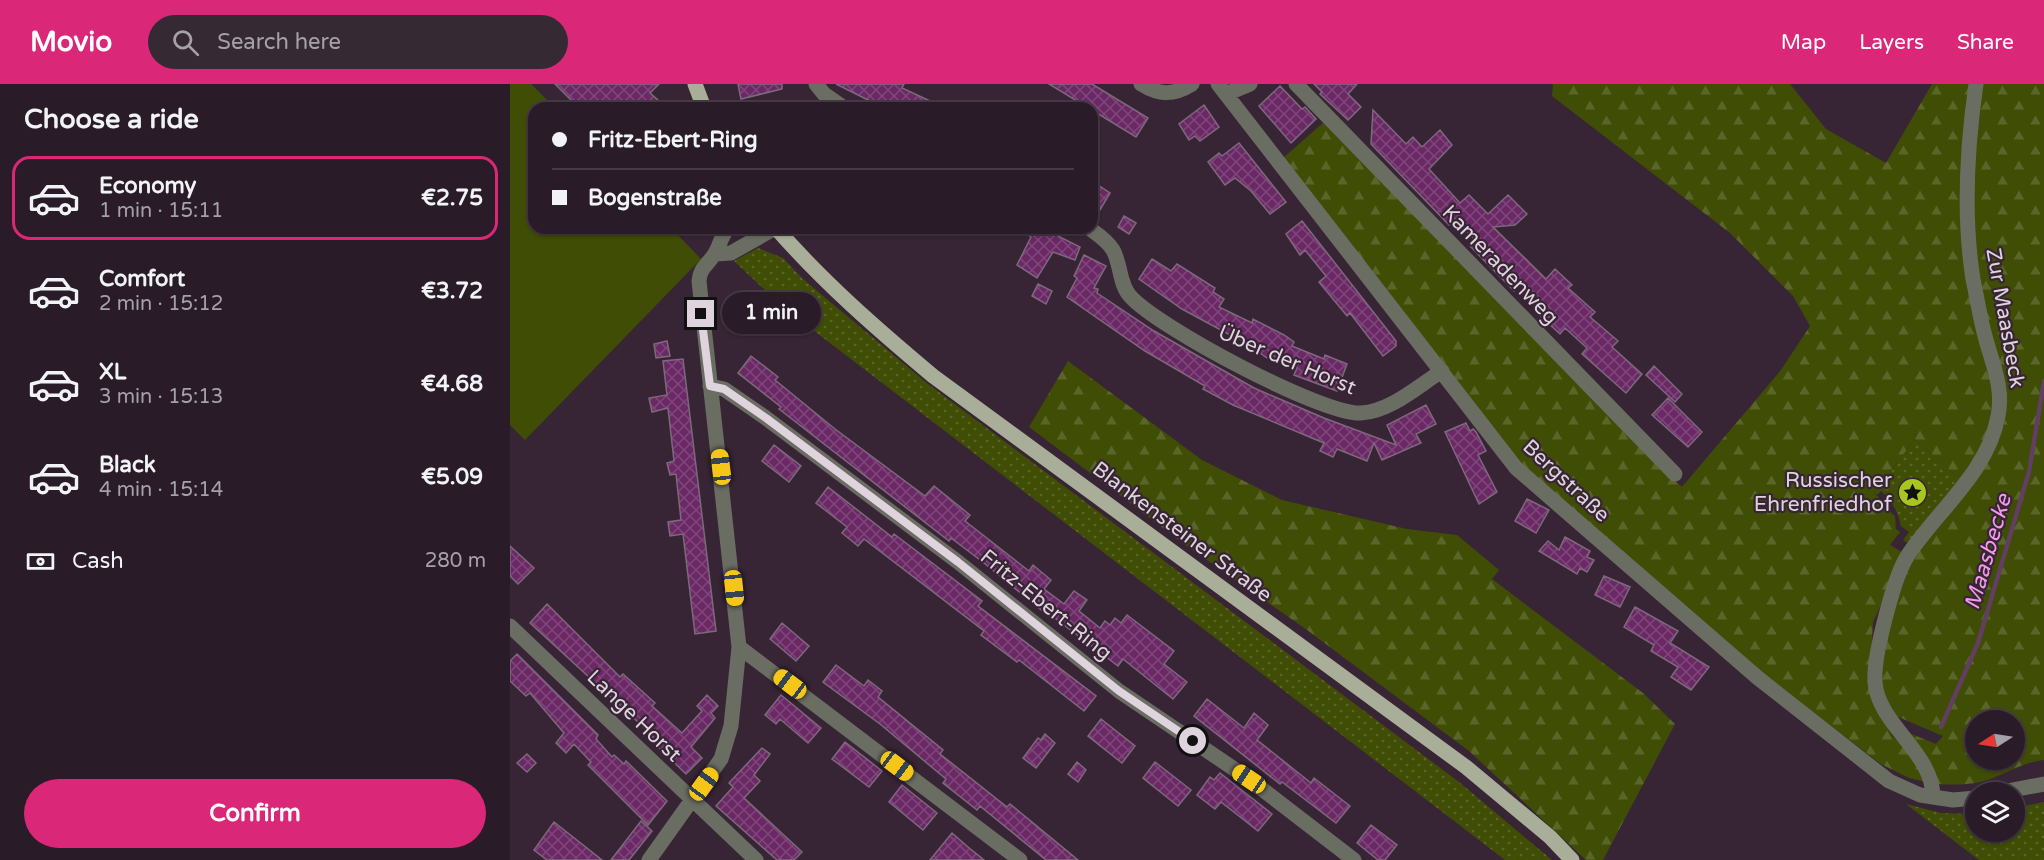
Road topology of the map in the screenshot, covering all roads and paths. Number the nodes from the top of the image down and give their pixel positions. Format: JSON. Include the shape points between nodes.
{"nodes":[{"id":1,"x":695,"y":84,"type":"edge"},
{"id":2,"x":816,"y":84,"type":"edge"},
{"id":3,"x":1141,"y":84,"type":"edge"},
{"id":4,"x":1192,"y":84,"type":"edge"},
{"id":5,"x":1250,"y":84,"type":"edge"},
{"id":6,"x":1296,"y":84,"type":"edge"},
{"id":7,"x":1976,"y":84,"type":"edge"},
{"id":8,"x":1222,"y":89,"type":"edge"},
{"id":9,"x":702,"y":102,"type":"edge"},
{"id":10,"x":835,"y":102,"type":"edge"},
{"id":11,"x":724,"y":234,"type":"edge"},
{"id":12,"x":764,"y":234,"type":"edge"},
{"id":13,"x":780,"y":234,"type":"edge"},
{"id":14,"x":1096,"y":234,"type":"edge"},
{"id":15,"x":715,"y":254,"type":"junction"},
{"id":16,"x":1442,"y":371,"type":"junction"},
{"id":17,"x":710,"y":386,"type":"junction"},
{"id":18,"x":1675,"y":474,"type":"dead end"},
{"id":19,"x":510,"y":626,"type":"edge"},
{"id":20,"x":739,"y":646,"type":"junction"},
{"id":21,"x":2044,"y":784,"type":"edge"},
{"id":22,"x":2025,"y":788,"type":"edge"},
{"id":23,"x":1933,"y":797,"type":"junction"},
{"id":24,"x":1965,"y":799,"type":"edge"},
{"id":25,"x":692,"y":801,"type":"junction"},
{"id":26,"x":649,"y":860,"type":"edge"},
{"id":27,"x":756,"y":860,"type":"edge"},
{"id":28,"x":1020,"y":860,"type":"edge"},
{"id":29,"x":1354,"y":860,"type":"edge"},
{"id":30,"x":1572,"y":860,"type":"edge"}],
"edges":[{"from":1,"to":9,"type":"main road"},
{"from":2,"to":10,"type":"street"},
{"from":3,"to":4,"type":"street","via":[[1165,94],[1178,93]]},
{"from":5,"to":8,"type":"street"},
{"from":6,"to":18,"type":"street","name":"Kameradenweg"},
{"from":7,"to":23,"type":"street","name":"Zur Maasbeck","via":[[1968,220],[1973,276],[2000,387],[1999,414],[1981,461],[1905,562],[1886,618],[1876,671],[1879,697],[1925,766],[1933,782]]},
{"from":8,"to":16,"type":"street","name":"Bergstraße"},
{"from":11,"to":15,"type":"street"},
{"from":12,"to":15,"type":"street","via":[[731,253]]},
{"from":13,"to":30,"type":"main road","name":"Blankensteiner Straße","via":[[858,314],[933,376],[1466,767]]},
{"from":14,"to":16,"type":"street","name":"Über der Horst","via":[[1112,249],[1128,294],[1141,307],[1226,361],[1327,405],[1358,413],[1374,411]]},
{"from":15,"to":17,"type":"street","via":[[699,274]]},
{"from":16,"to":23,"type":"street","name":"Bergstraße","via":[[1516,468],[1650,585],[1758,678],[1889,781]]},
{"from":17,"to":20,"type":"street"},
{"from":17,"to":29,"type":"street","name":"Fritz-Ebert-Ring","via":[[724,389],[766,418],[958,562],[1119,691],[1249,779]]},
{"from":19,"to":25,"type":"street","name":"Lange Horst"},
{"from":20,"to":25,"type":"street","via":[[726,746],[716,768]]},
{"from":20,"to":28,"type":"street"},
{"from":21,"to":22,"type":"street"},
{"from":23,"to":24,"type":"street","name":"Bergstraße"},
{"from":25,"to":26,"type":"street"},
{"from":25,"to":27,"type":"street","name":"Lange Horst"}]}
